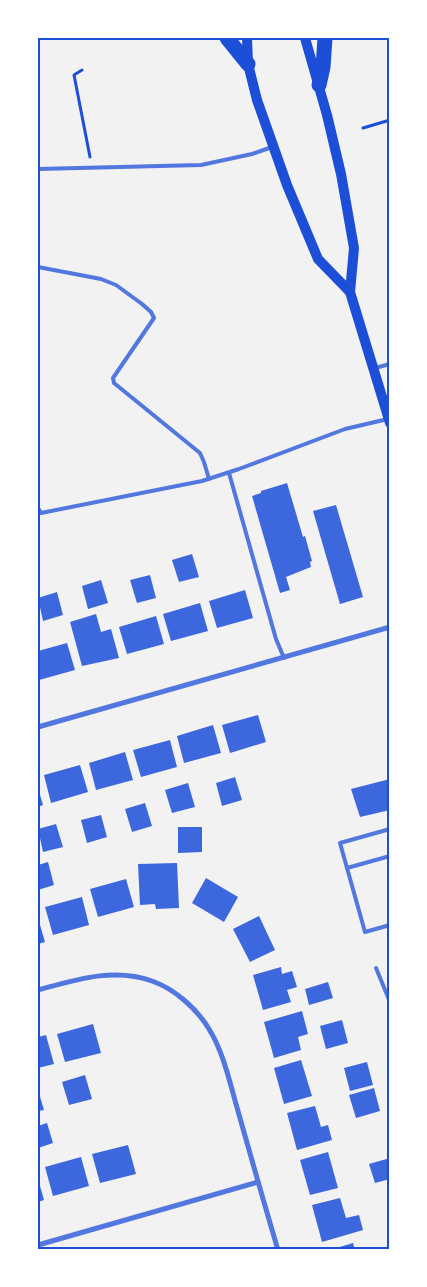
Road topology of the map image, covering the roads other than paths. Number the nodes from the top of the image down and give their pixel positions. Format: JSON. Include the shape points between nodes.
{"nodes":[{"id":1,"x":227,"y":38,"type":"edge"},
{"id":2,"x":247,"y":38,"type":"edge"},
{"id":3,"x":305,"y":38,"type":"edge"},
{"id":4,"x":325,"y":38,"type":"edge"},
{"id":5,"x":248,"y":64,"type":"junction"},
{"id":6,"x":319,"y":85,"type":"junction"},
{"id":7,"x":272,"y":146,"type":"junction"},
{"id":8,"x":38,"y":169,"type":"edge"},
{"id":9,"x":38,"y":267,"type":"edge"},
{"id":10,"x":350,"y":292,"type":"junction"},
{"id":11,"x":390,"y":364,"type":"edge"},
{"id":12,"x":372,"y":368,"type":"junction"},
{"id":13,"x":389,"y":421,"type":"edge"},
{"id":14,"x":229,"y":473,"type":"junction"},
{"id":15,"x":209,"y":479,"type":"junction"},
{"id":16,"x":38,"y":508,"type":"edge"},
{"id":17,"x":390,"y":627,"type":"edge"},
{"id":18,"x":284,"y":658,"type":"junction"},
{"id":19,"x":38,"y":727,"type":"edge"},
{"id":20,"x":390,"y":829,"type":"edge"},
{"id":21,"x":390,"y":856,"type":"edge"},
{"id":22,"x":347,"y":868,"type":"junction"},
{"id":23,"x":390,"y":926,"type":"edge"},
{"id":24,"x":376,"y":968,"type":"dead end"},
{"id":25,"x":38,"y":990,"type":"edge"},
{"id":26,"x":390,"y":1002,"type":"edge"},
{"id":27,"x":258,"y":1182,"type":"junction"},
{"id":28,"x":38,"y":1245,"type":"edge"},
{"id":29,"x":278,"y":1250,"type":"edge"}],
"edges":[{"from":1,"to":5,"type":"highway"},
{"from":2,"to":5,"type":"main road"},
{"from":3,"to":6,"type":"main road"},
{"from":4,"to":6,"type":"highway"},
{"from":5,"to":7,"type":"main road"},
{"from":6,"to":10,"type":"main road","via":[[341,174],[354,248]]},
{"from":7,"to":8,"type":"lane","via":[[252,154],[201,165]]},
{"from":7,"to":10,"type":"main road","via":[[318,259]]},
{"from":9,"to":15,"type":"lane","via":[[101,279],[116,285],[151,312],[154,318],[113,378],[114,384],[200,453]]},
{"from":10,"to":12,"type":"main road"},
{"from":11,"to":12,"type":"lane"},
{"from":12,"to":13,"type":"main road"},
{"from":13,"to":14,"type":"lane","via":[[345,429]]},
{"from":14,"to":15,"type":"lane"},
{"from":14,"to":18,"type":"lane"},
{"from":15,"to":16,"type":"lane","via":[[41,513]]},
{"from":17,"to":18,"type":"street"},
{"from":18,"to":19,"type":"street"},
{"from":20,"to":22,"type":"lane","via":[[340,843]]},
{"from":21,"to":22,"type":"lane"},
{"from":22,"to":23,"type":"lane","via":[[365,932]]},
{"from":24,"to":26,"type":"lane"},
{"from":25,"to":27,"type":"street","via":[[114,974],[152,980],[188,1004],[209,1029],[218,1049]]},
{"from":27,"to":28,"type":"street"},
{"from":27,"to":29,"type":"street"}]}
